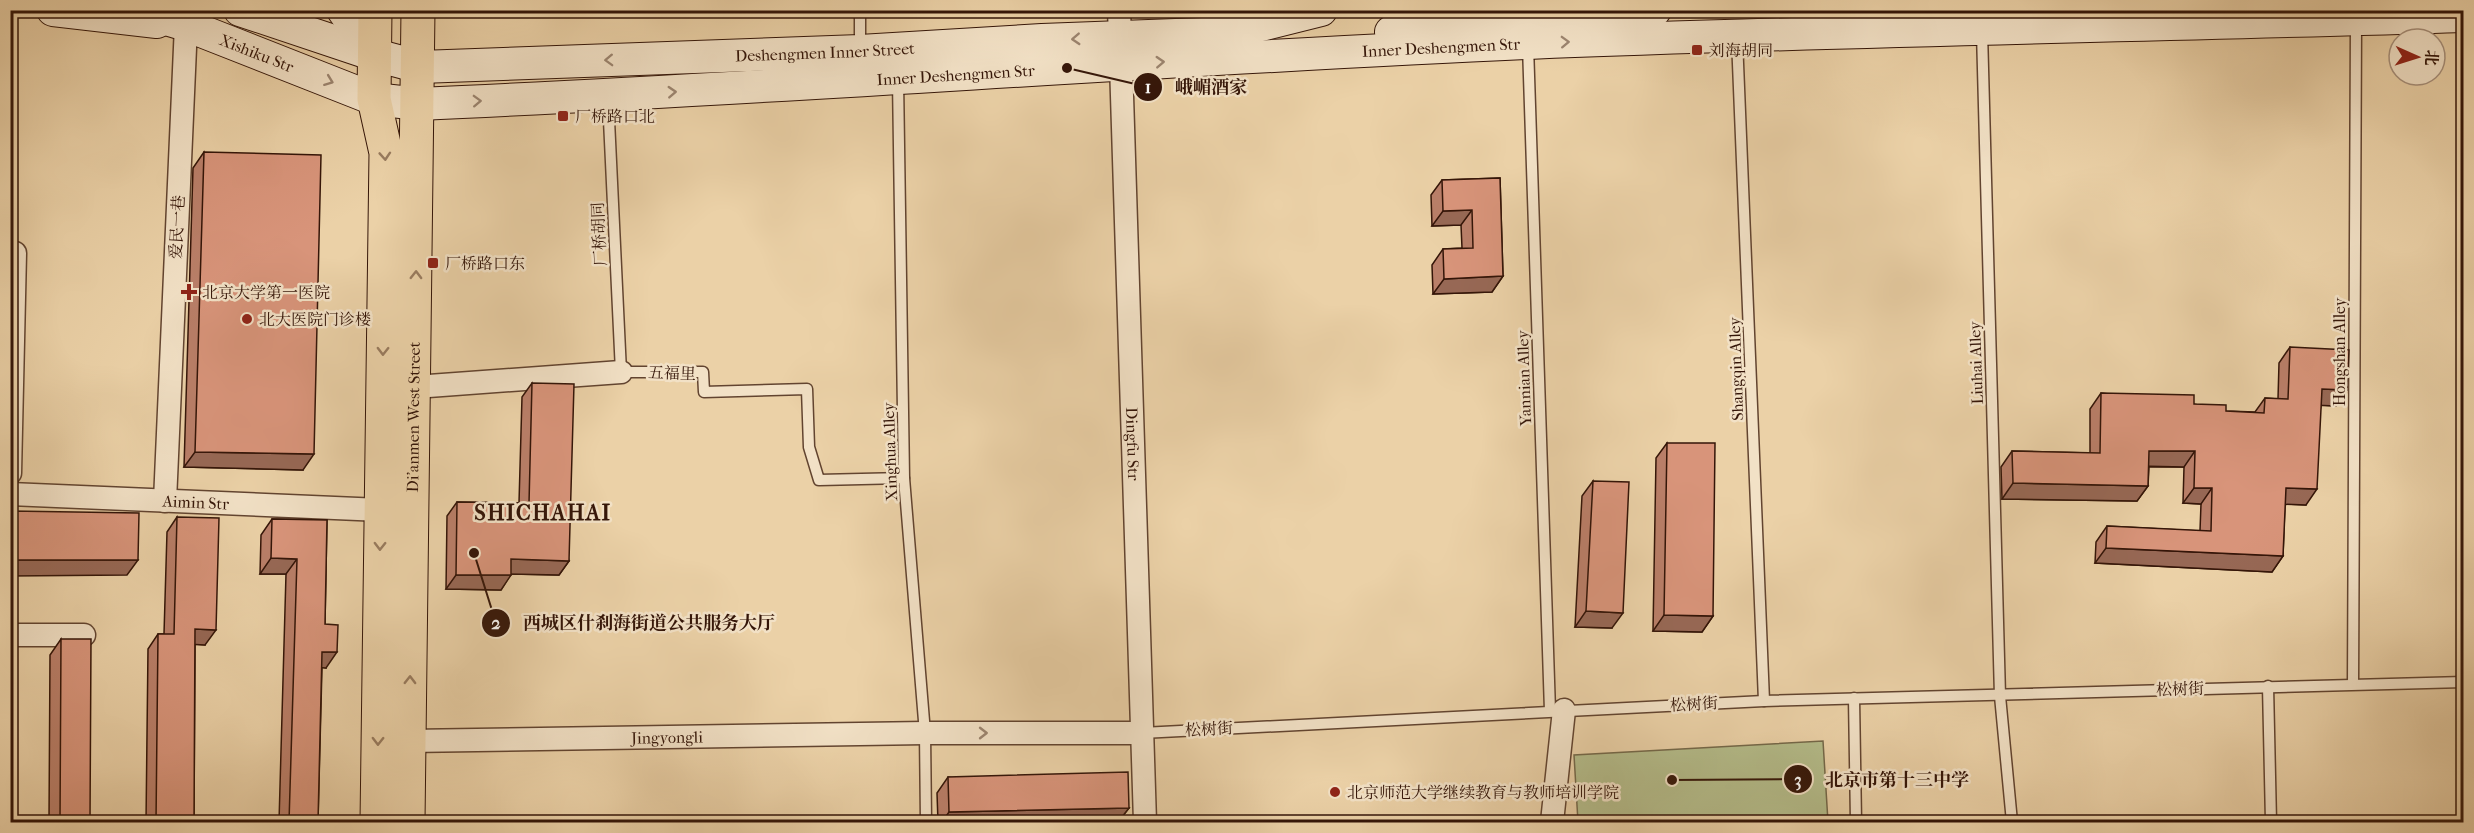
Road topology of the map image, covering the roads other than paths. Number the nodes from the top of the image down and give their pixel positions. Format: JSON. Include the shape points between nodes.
{"nodes":[{"id":1,"x":53,"y":10,"type":"edge"},
{"id":2,"x":136,"y":10,"type":"edge"},
{"id":3,"x":240,"y":10,"type":"edge"},
{"id":4,"x":343,"y":10,"type":"edge"},
{"id":5,"x":375,"y":10,"type":"edge"},
{"id":6,"x":418,"y":10,"type":"edge"},
{"id":7,"x":860,"y":10,"type":"edge"},
{"id":8,"x":1321,"y":10,"type":"edge"},
{"id":9,"x":1655,"y":10,"type":"edge"},
{"id":10,"x":2356,"y":15,"type":"edge"},
{"id":11,"x":2463,"y":16,"type":"edge"},
{"id":12,"x":1982,"y":20,"type":"edge"},
{"id":13,"x":1520,"y":23,"type":"edge"},
{"id":14,"x":186,"y":26,"type":"junction"},
{"id":15,"x":1737,"y":36,"type":"junction"},
{"id":16,"x":1120,"y":37,"type":"edge"},
{"id":17,"x":1229,"y":46,"type":"junction"},
{"id":18,"x":860,"y":51,"type":"junction"},
{"id":19,"x":375,"y":55,"type":"junction"},
{"id":20,"x":1043,"y":55,"type":"junction"},
{"id":21,"x":420,"y":66,"type":"junction"},
{"id":22,"x":898,"y":80,"type":"junction"},
{"id":23,"x":608,"y":95,"type":"junction"},
{"id":24,"x":374,"y":99,"type":"junction"},
{"id":25,"x":419,"y":104,"type":"junction"},
{"id":26,"x":15,"y":253,"type":"dead end"},
{"id":27,"x":621,"y":372,"type":"junction"},
{"id":28,"x":415,"y":387,"type":"junction"},
{"id":29,"x":10,"y":473,"type":"edge"},
{"id":30,"x":904,"y":478,"type":"junction"},
{"id":31,"x":10,"y":494,"type":"edge"},
{"id":32,"x":165,"y":501,"type":"junction"},
{"id":33,"x":381,"y":510,"type":"junction"},
{"id":34,"x":10,"y":635,"type":"edge"},
{"id":35,"x":84,"y":635,"type":"dead end"},
{"id":36,"x":2463,"y":682,"type":"edge"},
{"id":37,"x":2353,"y":684,"type":"junction"},
{"id":38,"x":2268,"y":686,"type":"junction"},
{"id":39,"x":2000,"y":696,"type":"junction"},
{"id":40,"x":1854,"y":698,"type":"junction"},
{"id":41,"x":1764,"y":701,"type":"junction"},
{"id":42,"x":1557,"y":711,"type":"junction"},
{"id":43,"x":925,"y":733,"type":"junction"},
{"id":44,"x":1142,"y":733,"type":"junction"},
{"id":45,"x":409,"y":741,"type":"junction"},
{"id":46,"x":377,"y":822,"type":"edge"},
{"id":47,"x":408,"y":822,"type":"edge"},
{"id":48,"x":926,"y":822,"type":"edge"},
{"id":49,"x":1145,"y":822,"type":"edge"},
{"id":50,"x":1552,"y":822,"type":"edge"},
{"id":51,"x":1856,"y":822,"type":"edge"},
{"id":52,"x":2012,"y":822,"type":"edge"},
{"id":53,"x":2271,"y":822,"type":"edge"}],
"edges":[{"from":1,"to":14,"type":"main road"},
{"from":2,"to":14,"type":"main road","name":"Xishiku Str"},
{"from":3,"to":19,"type":"main road","name":"Deshengmen Inner Street"},
{"from":4,"to":19,"type":"main road"},
{"from":5,"to":19,"type":"main road","name":"Di'anmen West Street"},
{"from":6,"to":21,"type":"main road","name":"Di'anmen West Street"},
{"from":7,"to":18,"type":"lane"},
{"from":8,"to":17,"type":"main road","name":"Deshengmen Inner Street"},
{"from":9,"to":13,"type":"main road","name":"Deshengmen Inner Street"},
{"from":10,"to":11,"type":"main road","name":"Inner Deshengmen Str"},
{"from":10,"to":12,"type":"main road","name":"Inner Deshengmen Str"},
{"from":10,"to":37,"type":"lane","name":"Hongshan Alley"},
{"from":12,"to":15,"type":"main road","name":"Inner Deshengmen Str"},
{"from":12,"to":39,"type":"lane","name":"Liuhai Alley"},
{"from":13,"to":15,"type":"main road","name":"Inner Deshengmen Str","one_way":true},
{"from":13,"to":17,"type":"main road","name":"Deshengmen Inner Street"},
{"from":13,"to":42,"type":"lane","name":"Yannian Alley"},
{"from":14,"to":24,"type":"main road","name":"Xishiku Str","one_way":true},
{"from":14,"to":32,"type":"street","name":"爱民一巷"},
{"from":15,"to":41,"type":"lane","name":"Shangqin Alley"},
{"from":16,"to":17,"type":"main road","name":"Deshengmen Inner Street"},
{"from":16,"to":20,"type":"main road","name":"Deshengmen Inner Street"},
{"from":16,"to":44,"type":"street","name":"Dingfu Str"},
{"from":18,"to":20,"type":"main road","name":"Deshengmen Inner Street"},
{"from":18,"to":21,"type":"main road","name":"Deshengmen Inner Street","one_way":true},
{"from":19,"to":21,"type":"main road","name":"Deshengmen Inner Street"},
{"from":19,"to":24,"type":"main road","name":"Di'anmen West Street"},
{"from":20,"to":22,"type":"main road","name":"Inner Deshengmen Str"},
{"from":21,"to":25,"type":"main road","name":"Di'anmen West Street"},
{"from":23,"to":22,"type":"main road","name":"Inner Deshengmen Str","one_way":true},
{"from":22,"to":30,"type":"lane","name":"Xinghua Alley"},
{"from":25,"to":23,"type":"main road","name":"Inner Deshengmen Str","one_way":true},
{"from":23,"to":27,"type":"lane","name":"厂桥胡同"},
{"from":24,"to":25,"type":"main road","name":"Xishiku Str"},
{"from":24,"to":33,"type":"main road","name":"Di'anmen West Street","one_way":true,"via":[[386,153]]},
{"from":28,"to":25,"type":"main road","name":"Di'anmen West Street","one_way":true},
{"from":26,"to":29,"type":"street"},
{"from":27,"to":28,"type":"street","name":"五福里"},
{"from":27,"to":30,"type":"lane","name":"五福里","via":[[703,372],[704,392],[807,388],[809,447],[819,480]]},
{"from":45,"to":28,"type":"main road","name":"Di'anmen West Street","one_way":true},
{"from":30,"to":43,"type":"lane","name":"Xinghua Alley"},
{"from":31,"to":32,"type":"street","name":"Aimin Str"},
{"from":32,"to":33,"type":"street","name":"Aimin Str"},
{"from":33,"to":46,"type":"main road","name":"Di'anmen West Street","one_way":true},
{"from":34,"to":35,"type":"street"},
{"from":36,"to":37,"type":"lane","name":"松树街"},
{"from":37,"to":38,"type":"lane","name":"松树街"},
{"from":38,"to":39,"type":"lane","name":"松树街"},
{"from":38,"to":53,"type":"lane"},
{"from":39,"to":40,"type":"lane","name":"松树街"},
{"from":39,"to":52,"type":"lane","name":"Liuhai Alley"},
{"from":40,"to":41,"type":"lane","name":"松树街"},
{"from":40,"to":51,"type":"lane"},
{"from":41,"to":42,"type":"lane","name":"松树街"},
{"from":42,"to":44,"type":"lane","name":"松树街"},
{"from":42,"to":50,"type":"street"},
{"from":43,"to":44,"type":"street","name":"松树街","one_way":true},
{"from":43,"to":45,"type":"street","name":"Jingyongli"},
{"from":43,"to":48,"type":"lane","name":"Xinghua Alley"},
{"from":44,"to":49,"type":"street","name":"Dingfu Str"},
{"from":45,"to":47,"type":"main road","name":"Di'anmen West Street"}]}
